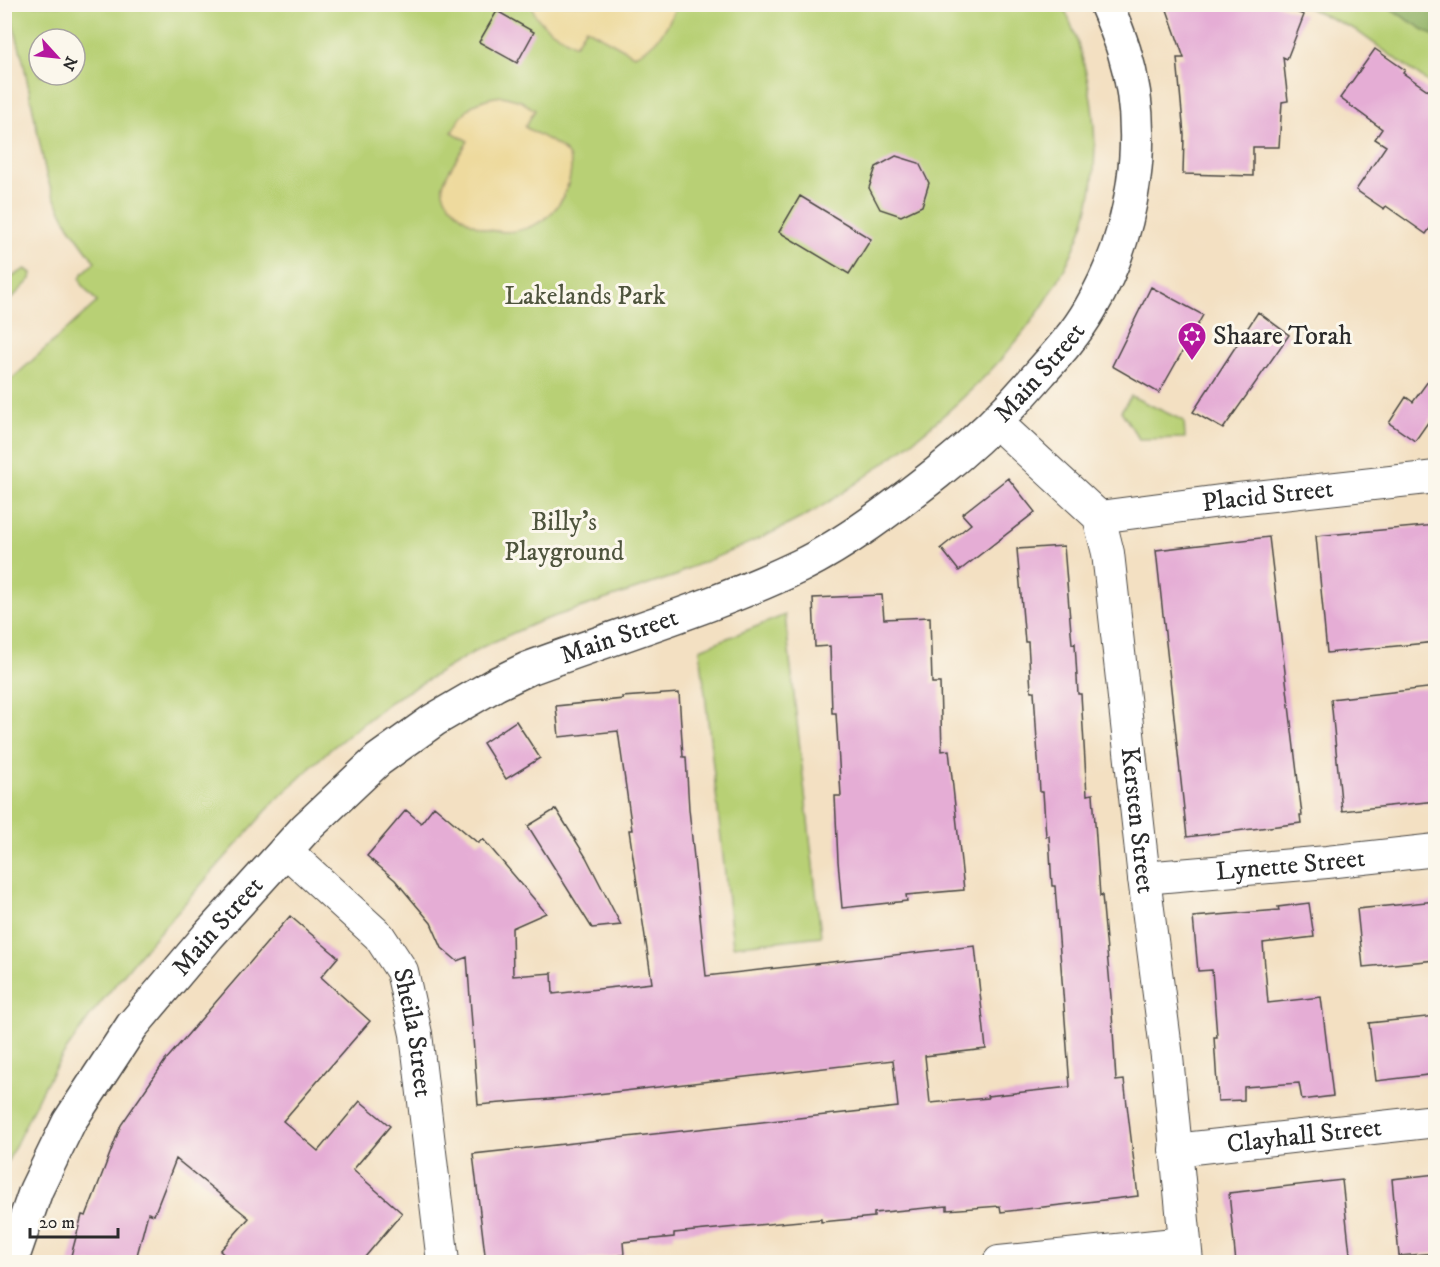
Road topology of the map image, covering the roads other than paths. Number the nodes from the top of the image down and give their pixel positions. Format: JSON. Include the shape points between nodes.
{"nodes":[{"id":1,"x":1106,"y":4,"type":"edge"},
{"id":2,"x":996,"y":422,"type":"junction"},
{"id":3,"x":1436,"y":477,"type":"edge"},
{"id":4,"x":1099,"y":517,"type":"junction"},
{"id":5,"x":285,"y":850,"type":"junction"},
{"id":6,"x":1436,"y":850,"type":"edge"},
{"id":7,"x":1144,"y":878,"type":"junction"},
{"id":8,"x":1436,"y":1121,"type":"edge"},
{"id":9,"x":1175,"y":1150,"type":"junction"},
{"id":10,"x":1186,"y":1253,"type":"edge"},
{"id":11,"x":11,"y":1263,"type":"edge"},
{"id":12,"x":443,"y":1263,"type":"edge"},
{"id":13,"x":999,"y":1263,"type":"edge"}],
"edges":[{"from":1,"to":2,"type":"street","name":"Main Street","via":[[1125,53],[1134,102],[1135,167],[1125,228],[1113,264],[1090,310],[1060,351]]},
{"from":2,"to":4,"type":"street"},
{"from":2,"to":5,"type":"street","name":"Main Street","via":[[879,517],[802,565],[721,601],[527,669],[434,720],[346,787]]},
{"from":3,"to":4,"type":"street","name":"Placid Street"},
{"from":4,"to":7,"type":"street","name":"Kersten Street","via":[[1108,553]]},
{"from":5,"to":11,"type":"street","name":"Main Street","via":[[132,1026],[69,1122],[36,1190]]},
{"from":5,"to":12,"type":"street","name":"Sheila Street","via":[[379,936],[402,971],[416,1034]]},
{"from":6,"to":7,"type":"street","name":"Lynette Street"},
{"from":7,"to":9,"type":"street","name":"Kersten Street"},
{"from":8,"to":9,"type":"street","name":"Clayhall Street"},
{"from":9,"to":10,"type":"street","name":"Kersten Street"},
{"from":10,"to":13,"type":"street"}]}
